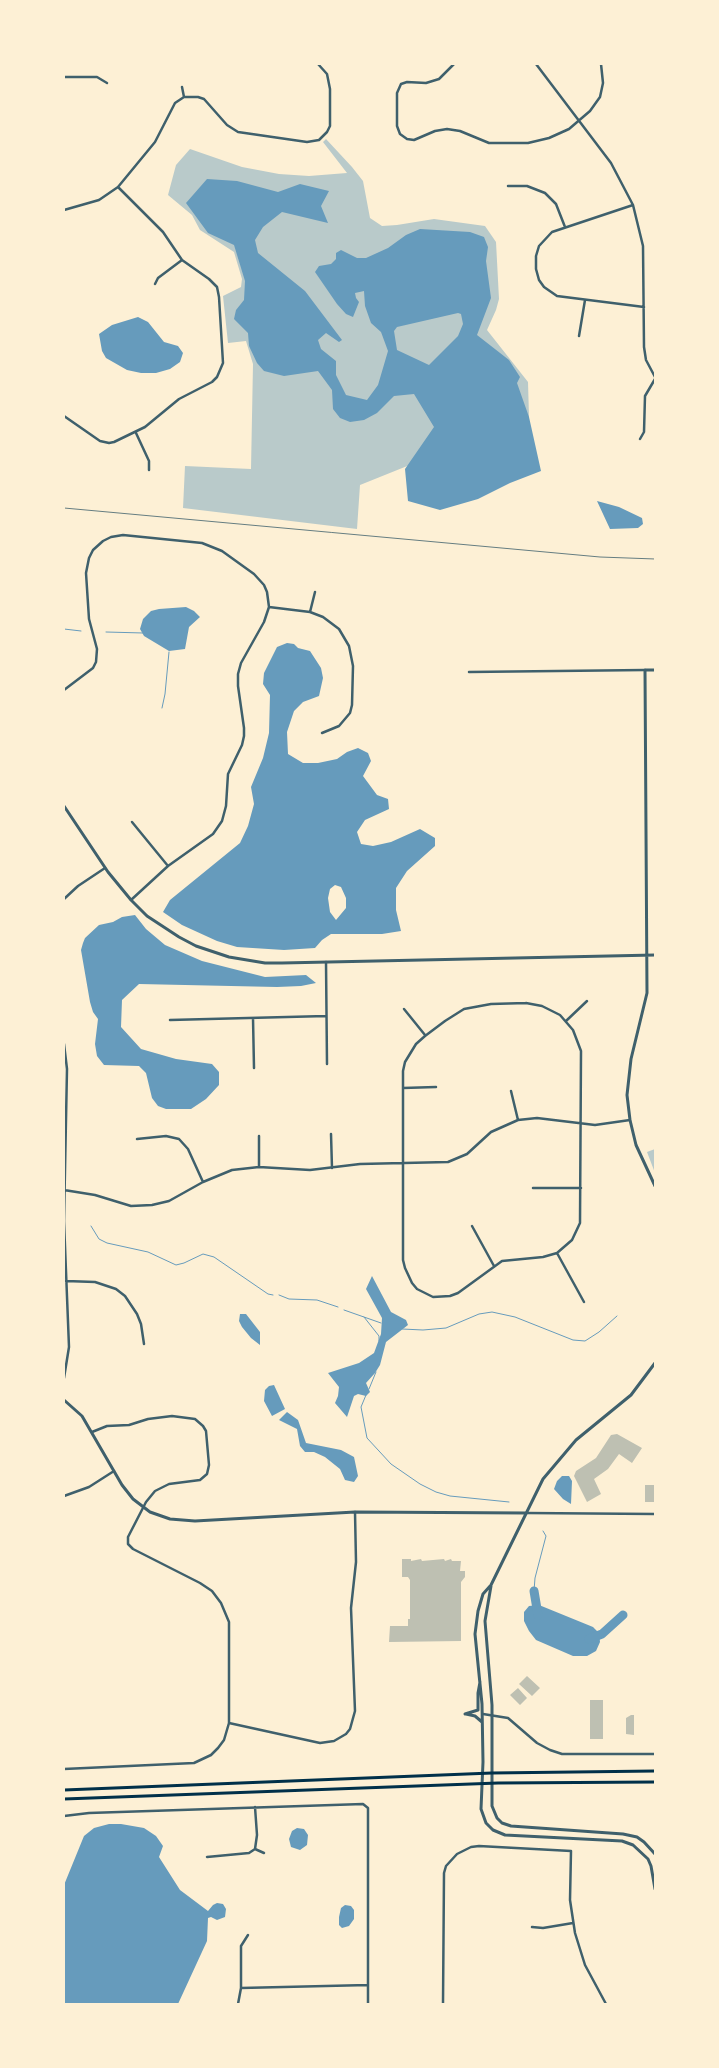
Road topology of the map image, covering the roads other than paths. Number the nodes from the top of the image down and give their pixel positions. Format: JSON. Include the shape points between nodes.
{"nodes":[{"id":1,"x":318,"y":64,"type":"edge"},
{"id":2,"x":454,"y":64,"type":"edge"},
{"id":3,"x":536,"y":64,"type":"edge"},
{"id":4,"x":601,"y":64,"type":"edge"},
{"id":5,"x":64,"y":77,"type":"edge"},
{"id":6,"x":107,"y":82,"type":"dead end"},
{"id":7,"x":182,"y":87,"type":"dead end"},
{"id":8,"x":184,"y":97,"type":"junction"},
{"id":9,"x":579,"y":122,"type":"junction"},
{"id":10,"x":508,"y":186,"type":"dead end"},
{"id":11,"x":118,"y":187,"type":"junction"},
{"id":12,"x":633,"y":205,"type":"junction"},
{"id":13,"x":64,"y":210,"type":"edge"},
{"id":14,"x":565,"y":227,"type":"junction"},
{"id":15,"x":182,"y":260,"type":"junction"},
{"id":16,"x":155,"y":284,"type":"dead end"},
{"id":17,"x":585,"y":300,"type":"junction"},
{"id":18,"x":644,"y":307,"type":"junction"},
{"id":19,"x":579,"y":336,"type":"dead end"},
{"id":20,"x":655,"y":378,"type":"edge"},
{"id":21,"x":64,"y":416,"type":"edge"},
{"id":22,"x":136,"y":433,"type":"junction"},
{"id":23,"x":640,"y":439,"type":"dead end"},
{"id":24,"x":149,"y":470,"type":"dead end"},
{"id":25,"x":315,"y":592,"type":"dead end"},
{"id":26,"x":269,"y":607,"type":"junction"},
{"id":27,"x":310,"y":612,"type":"junction"},
{"id":28,"x":646,"y":670,"type":"junction"},
{"id":29,"x":655,"y":670,"type":"edge"},
{"id":30,"x":469,"y":672,"type":"dead end"},
{"id":31,"x":64,"y":690,"type":"edge"},
{"id":32,"x":322,"y":733,"type":"dead end"},
{"id":33,"x":64,"y":806,"type":"edge"},
{"id":34,"x":132,"y":822,"type":"dead end"},
{"id":35,"x":168,"y":866,"type":"junction"},
{"id":36,"x":105,"y":868,"type":"junction"},
{"id":37,"x":64,"y":899,"type":"edge"},
{"id":38,"x":131,"y":900,"type":"junction"},
{"id":39,"x":647,"y":955,"type":"junction"},
{"id":40,"x":655,"y":955,"type":"edge"},
{"id":41,"x":326,"y":962,"type":"junction"},
{"id":42,"x":587,"y":1002,"type":"dead end"},
{"id":43,"x":404,"y":1009,"type":"dead end"},
{"id":44,"x":326,"y":1016,"type":"junction"},
{"id":45,"x":253,"y":1018,"type":"junction"},
{"id":46,"x":170,"y":1020,"type":"dead end"},
{"id":47,"x":566,"y":1021,"type":"junction"},
{"id":48,"x":425,"y":1036,"type":"junction"},
{"id":49,"x":64,"y":1044,"type":"edge"},
{"id":50,"x":327,"y":1064,"type":"dead end"},
{"id":51,"x":254,"y":1068,"type":"dead end"},
{"id":52,"x":65,"y":1069,"type":"edge"},
{"id":53,"x":436,"y":1087,"type":"dead end"},
{"id":54,"x":403,"y":1088,"type":"junction"},
{"id":55,"x":511,"y":1091,"type":"dead end"},
{"id":56,"x":518,"y":1120,"type":"junction"},
{"id":57,"x":630,"y":1120,"type":"junction"},
{"id":58,"x":582,"y":1124,"type":"junction"},
{"id":59,"x":331,"y":1134,"type":"dead end"},
{"id":60,"x":259,"y":1136,"type":"dead end"},
{"id":61,"x":137,"y":1139,"type":"dead end"},
{"id":62,"x":403,"y":1164,"type":"junction"},
{"id":63,"x":259,"y":1166,"type":"junction"},
{"id":64,"x":332,"y":1168,"type":"junction"},
{"id":65,"x":202,"y":1182,"type":"junction"},
{"id":66,"x":655,"y":1186,"type":"edge"},
{"id":67,"x":533,"y":1188,"type":"dead end"},
{"id":68,"x":581,"y":1188,"type":"junction"},
{"id":69,"x":64,"y":1190,"type":"edge"},
{"id":70,"x":472,"y":1226,"type":"dead end"},
{"id":71,"x":557,"y":1252,"type":"junction"},
{"id":72,"x":494,"y":1266,"type":"junction"},
{"id":73,"x":66,"y":1281,"type":"junction"},
{"id":74,"x":584,"y":1302,"type":"dead end"},
{"id":75,"x":144,"y":1344,"type":"dead end"},
{"id":76,"x":64,"y":1356,"type":"edge"},
{"id":77,"x":68,"y":1356,"type":"junction"},
{"id":78,"x":655,"y":1363,"type":"edge"},
{"id":79,"x":64,"y":1378,"type":"edge"},
{"id":80,"x":64,"y":1400,"type":"edge"},
{"id":81,"x":92,"y":1432,"type":"junction"},
{"id":82,"x":114,"y":1471,"type":"junction"},
{"id":83,"x":64,"y":1496,"type":"edge"},
{"id":84,"x":144,"y":1508,"type":"junction"},
{"id":85,"x":355,"y":1512,"type":"junction"},
{"id":86,"x":526,"y":1513,"type":"junction"},
{"id":87,"x":655,"y":1514,"type":"edge"},
{"id":88,"x":491,"y":1585,"type":"junction"},
{"id":89,"x":481,"y":1680,"type":"junction"},
{"id":90,"x":483,"y":1714,"type":"junction"},
{"id":91,"x":492,"y":1715,"type":"junction"},
{"id":92,"x":229,"y":1723,"type":"junction"},
{"id":93,"x":483,"y":1724,"type":"junction"},
{"id":94,"x":655,"y":1754,"type":"edge"},
{"id":95,"x":64,"y":1769,"type":"edge"},
{"id":96,"x":655,"y":1771,"type":"edge"},
{"id":97,"x":483,"y":1773,"type":"junction"},
{"id":98,"x":492,"y":1773,"type":"junction"},
{"id":99,"x":655,"y":1782,"type":"edge"},
{"id":100,"x":492,"y":1783,"type":"junction"},
{"id":101,"x":482,"y":1784,"type":"junction"},
{"id":102,"x":64,"y":1790,"type":"edge"},
{"id":103,"x":64,"y":1799,"type":"edge"},
{"id":104,"x":255,"y":1807,"type":"junction"},
{"id":105,"x":64,"y":1816,"type":"edge"},
{"id":106,"x":256,"y":1849,"type":"junction"},
{"id":107,"x":264,"y":1853,"type":"dead end"},
{"id":108,"x":655,"y":1854,"type":"edge"},
{"id":109,"x":207,"y":1857,"type":"dead end"},
{"id":110,"x":655,"y":1889,"type":"edge"},
{"id":111,"x":573,"y":1923,"type":"junction"},
{"id":112,"x":532,"y":1927,"type":"dead end"},
{"id":113,"x":248,"y":1935,"type":"dead end"},
{"id":114,"x":368,"y":1985,"type":"junction"},
{"id":115,"x":241,"y":1988,"type":"junction"},
{"id":116,"x":238,"y":2004,"type":"edge"},
{"id":117,"x":368,"y":2004,"type":"edge"},
{"id":118,"x":443,"y":2004,"type":"edge"},
{"id":119,"x":606,"y":2004,"type":"edge"}],
"edges":[{"from":1,"to":8,"type":"street","via":[[330,82],[330,120],[328,132],[313,142],[238,132],[227,125],[204,99]]},
{"from":2,"to":9,"type":"street","via":[[439,79],[401,84],[396,93],[397,126],[407,139],[414,140],[447,129],[488,143],[528,143],[549,138]]},
{"from":3,"to":9,"type":"street"},
{"from":4,"to":9,"type":"street","via":[[603,83],[600,97]]},
{"from":5,"to":6,"type":"street","via":[[97,77]]},
{"from":7,"to":8,"type":"street"},
{"from":8,"to":11,"type":"street","via":[[175,103],[155,142]]},
{"from":9,"to":12,"type":"street","via":[[612,164]]},
{"from":10,"to":14,"type":"street","via":[[528,186],[545,193],[556,204]]},
{"from":11,"to":13,"type":"street","via":[[100,200]]},
{"from":11,"to":15,"type":"street","via":[[163,232]]},
{"from":12,"to":14,"type":"street"},
{"from":12,"to":18,"type":"street","via":[[643,246]]},
{"from":14,"to":17,"type":"street","via":[[552,232],[542,242],[536,256],[537,274],[544,287],[557,296]]},
{"from":15,"to":16,"type":"street"},
{"from":15,"to":22,"type":"street","via":[[217,287],[223,363],[212,382],[183,397]]},
{"from":17,"to":18,"type":"street"},
{"from":17,"to":19,"type":"street"},
{"from":18,"to":20,"type":"street","via":[[646,360]]},
{"from":20,"to":23,"type":"street","via":[[645,396],[644,432]]},
{"from":21,"to":22,"type":"street","via":[[105,443]]},
{"from":22,"to":24,"type":"street","via":[[149,461]]},
{"from":25,"to":27,"type":"street"},
{"from":26,"to":27,"type":"street"},
{"from":26,"to":31,"type":"street","via":[[264,585],[222,551],[202,543],[123,535],[111,537],[98,545],[86,566],[89,619],[98,649],[96,662],[93,668]]},
{"from":26,"to":35,"type":"street","via":[[238,674],[244,728],[242,745],[228,774],[222,821],[213,834]]},
{"from":27,"to":32,"type":"street","via":[[323,617],[345,637],[353,666],[350,713],[339,726]]},
{"from":28,"to":29,"type":"street"},
{"from":28,"to":30,"type":"street"},
{"from":28,"to":39,"type":"street"},
{"from":33,"to":36,"type":"street"},
{"from":34,"to":35,"type":"street"},
{"from":35,"to":38,"type":"street"},
{"from":36,"to":37,"type":"street"},
{"from":36,"to":38,"type":"street"},
{"from":38,"to":41,"type":"street","via":[[162,927],[214,953],[265,963]]},
{"from":39,"to":40,"type":"street"},
{"from":39,"to":41,"type":"street"},
{"from":39,"to":57,"type":"street","via":[[646,1000],[628,1076]]},
{"from":41,"to":44,"type":"street"},
{"from":42,"to":47,"type":"street"},
{"from":43,"to":48,"type":"street"},
{"from":44,"to":45,"type":"street"},
{"from":44,"to":50,"type":"street"},
{"from":45,"to":46,"type":"street"},
{"from":45,"to":51,"type":"street"},
{"from":47,"to":48,"type":"street","via":[[551,1010],[526,1003],[491,1004],[464,1009]]},
{"from":47,"to":58,"type":"street","via":[[581,1051]]},
{"from":48,"to":54,"type":"street","via":[[405,1062]]},
{"from":49,"to":52,"type":"street"},
{"from":52,"to":69,"type":"street"},
{"from":53,"to":54,"type":"street"},
{"from":54,"to":62,"type":"street"},
{"from":55,"to":56,"type":"street"},
{"from":56,"to":58,"type":"street","via":[[537,1118]]},
{"from":56,"to":62,"type":"street","via":[[491,1132],[467,1154],[454,1161]]},
{"from":57,"to":58,"type":"street"},
{"from":57,"to":66,"type":"street"},
{"from":58,"to":68,"type":"street"},
{"from":59,"to":64,"type":"street"},
{"from":60,"to":63,"type":"street"},
{"from":61,"to":65,"type":"street","via":[[166,1136],[179,1139],[188,1149]]},
{"from":62,"to":64,"type":"street"},
{"from":62,"to":72,"type":"street","via":[[403,1260],[412,1283],[433,1297],[450,1296]]},
{"from":63,"to":64,"type":"street","via":[[294,1170]]},
{"from":63,"to":65,"type":"street","via":[[232,1170]]},
{"from":65,"to":69,"type":"street","via":[[169,1201],[142,1206]]},
{"from":67,"to":68,"type":"street"},
{"from":68,"to":71,"type":"street","via":[[577,1232]]},
{"from":69,"to":73,"type":"street"},
{"from":70,"to":72,"type":"street"},
{"from":71,"to":72,"type":"street","via":[[543,1257],[512,1259]]},
{"from":71,"to":74,"type":"street"},
{"from":73,"to":75,"type":"street","via":[[96,1282],[125,1296],[141,1324]]},
{"from":73,"to":77,"type":"street"},
{"from":76,"to":77,"type":"street"},
{"from":77,"to":79,"type":"street"},
{"from":78,"to":86,"type":"street","via":[[624,1402],[564,1452],[542,1479]]},
{"from":80,"to":81,"type":"street","via":[[82,1416]]},
{"from":81,"to":82,"type":"street"},
{"from":81,"to":84,"type":"street","via":[[108,1426],[172,1416],[195,1419],[204,1426],[209,1446],[207,1474],[200,1480],[162,1487],[150,1497]]},
{"from":82,"to":83,"type":"street"},
{"from":82,"to":84,"type":"street","via":[[127,1492]]},
{"from":84,"to":85,"type":"street","via":[[159,1516],[181,1521]]},
{"from":84,"to":92,"type":"street","via":[[128,1537],[128,1544],[200,1583],[212,1592],[226,1612],[229,1622]]},
{"from":85,"to":86,"type":"street"},
{"from":85,"to":92,"type":"street","via":[[356,1562],[351,1608],[353,1723],[346,1734],[334,1741],[320,1743]]},
{"from":86,"to":87,"type":"street"},
{"from":86,"to":88,"type":"street"},
{"from":88,"to":89,"type":"street","via":[[483,1594],[476,1623]]},
{"from":88,"to":91,"type":"street","via":[[484,1621]]},
{"from":89,"to":90,"type":"street"},
{"from":89,"to":93,"type":"street","via":[[478,1710],[465,1714],[478,1717]]},
{"from":90,"to":91,"type":"street"},
{"from":90,"to":93,"type":"street"},
{"from":91,"to":94,"type":"street","via":[[508,1718],[537,1743],[562,1754]]},
{"from":91,"to":98,"type":"street"},
{"from":92,"to":95,"type":"street","via":[[218,1748],[194,1763]]},
{"from":93,"to":97,"type":"street"},
{"from":96,"to":98,"type":"main road"},
{"from":97,"to":98,"type":"main road"},
{"from":97,"to":101,"type":"street"},
{"from":97,"to":102,"type":"main road"},
{"from":98,"to":100,"type":"street"},
{"from":99,"to":100,"type":"main road"},
{"from":100,"to":101,"type":"main road"},
{"from":100,"to":108,"type":"street","via":[[493,1811],[502,1823],[623,1834],[644,1842]]},
{"from":101,"to":103,"type":"main road"},
{"from":101,"to":110,"type":"street","via":[[482,1809],[486,1823],[499,1833],[622,1841],[633,1845],[648,1859]]},
{"from":104,"to":105,"type":"street"},
{"from":104,"to":106,"type":"street"},
{"from":104,"to":114,"type":"street","via":[[363,1804],[368,1808]]},
{"from":106,"to":107,"type":"street"},
{"from":106,"to":109,"type":"street","via":[[249,1854]]},
{"from":111,"to":112,"type":"street"},
{"from":111,"to":118,"type":"street","via":[[571,1851],[479,1846],[464,1850],[446,1866],[443,1881]]},
{"from":111,"to":119,"type":"street","via":[[585,1965]]},
{"from":113,"to":115,"type":"street","via":[[241,1946]]},
{"from":114,"to":115,"type":"street"},
{"from":114,"to":117,"type":"street"},
{"from":115,"to":116,"type":"street"}]}
